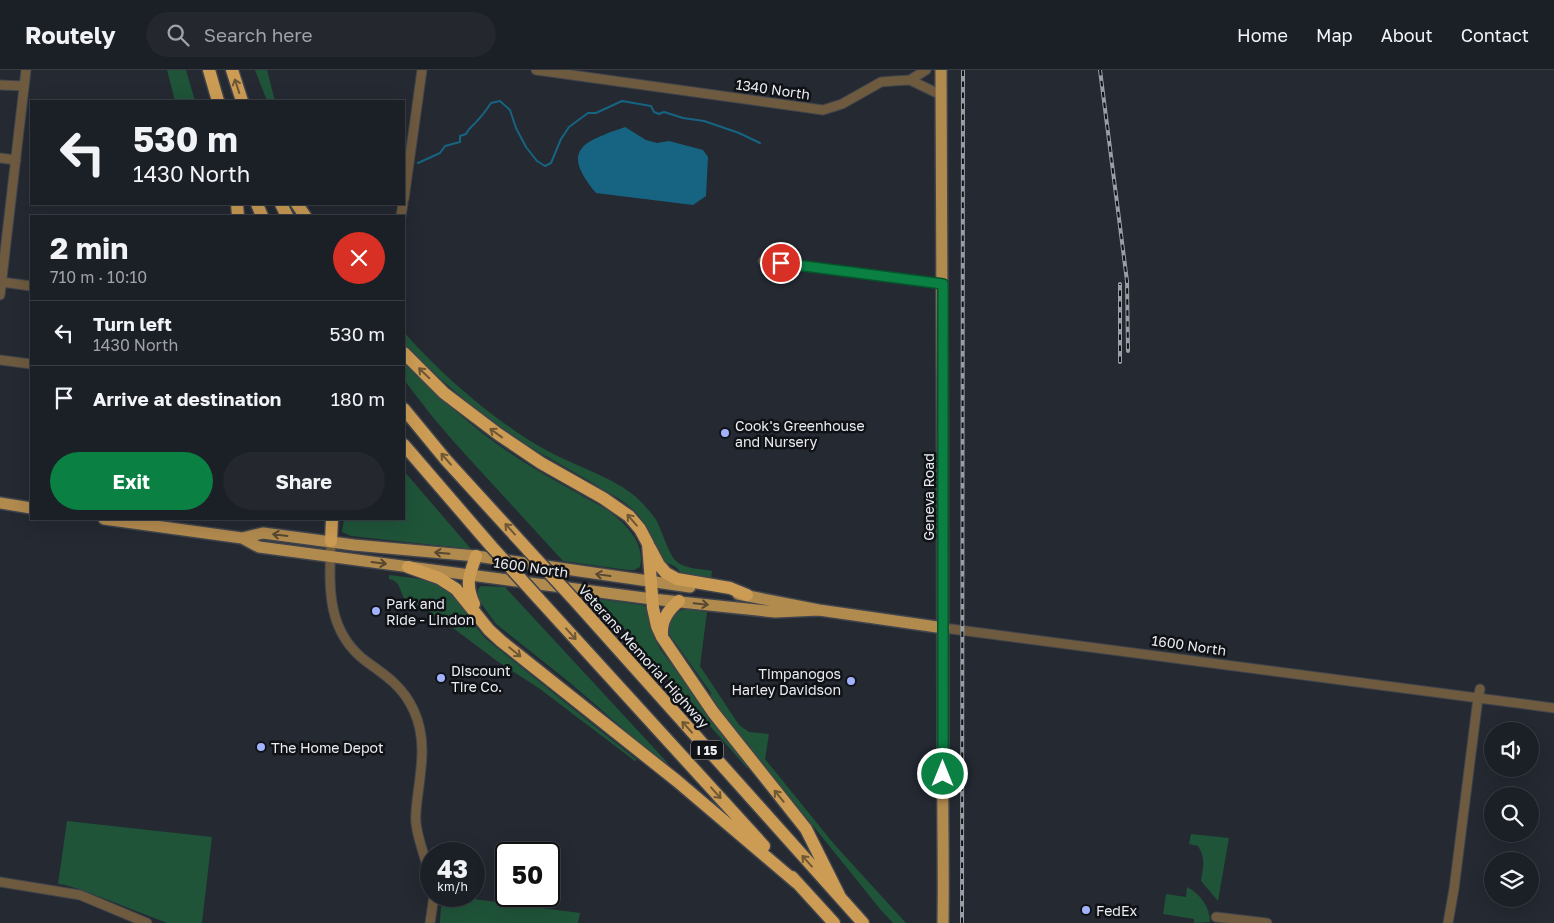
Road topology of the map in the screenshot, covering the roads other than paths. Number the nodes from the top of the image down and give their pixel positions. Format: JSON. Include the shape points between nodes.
{"nodes":[{"id":1,"x":26,"y":70,"type":"edge"},
{"id":2,"x":209,"y":70,"type":"edge"},
{"id":3,"x":232,"y":70,"type":"edge"},
{"id":4,"x":422,"y":70,"type":"edge"},
{"id":5,"x":536,"y":70,"type":"edge"},
{"id":6,"x":926,"y":70,"type":"edge"},
{"id":7,"x":941,"y":70,"type":"edge"},
{"id":8,"x":910,"y":80,"type":"junction"},
{"id":9,"x":0,"y":85,"type":"edge"},
{"id":10,"x":24,"y":86,"type":"junction"},
{"id":11,"x":942,"y":95,"type":"junction"},
{"id":12,"x":218,"y":100,"type":"edge"},
{"id":13,"x":242,"y":100,"type":"edge"},
{"id":14,"x":0,"y":158,"type":"edge"},
{"id":15,"x":16,"y":160,"type":"junction"},
{"id":16,"x":405,"y":192,"type":"edge"},
{"id":17,"x":763,"y":261,"type":"dead end"},
{"id":18,"x":2,"y":282,"type":"junction"},
{"id":19,"x":943,"y":284,"type":"junction"},
{"id":20,"x":30,"y":286,"type":"edge"},
{"id":21,"x":0,"y":294,"type":"edge"},
{"id":22,"x":405,"y":354,"type":"edge"},
{"id":23,"x":0,"y":360,"type":"edge"},
{"id":24,"x":30,"y":364,"type":"edge"},
{"id":25,"x":405,"y":410,"type":"edge"},
{"id":26,"x":405,"y":446,"type":"edge"},
{"id":27,"x":0,"y":503,"type":"edge"},
{"id":28,"x":30,"y":508,"type":"edge"},
{"id":29,"x":111,"y":520,"type":"edge"},
{"id":30,"x":332,"y":520,"type":"edge"},
{"id":31,"x":242,"y":538,"type":"junction"},
{"id":32,"x":331,"y":542,"type":"junction"},
{"id":33,"x":648,"y":544,"type":"junction"},
{"id":34,"x":476,"y":556,"type":"junction"},
{"id":35,"x":330,"y":557,"type":"junction"},
{"id":36,"x":408,"y":567,"type":"junction"},
{"id":37,"x":470,"y":574,"type":"junction"},
{"id":38,"x":651,"y":582,"type":"junction"},
{"id":39,"x":747,"y":596,"type":"junction"},
{"id":40,"x":652,"y":599,"type":"junction"},
{"id":41,"x":679,"y":602,"type":"junction"},
{"id":42,"x":819,"y":610,"type":"junction"},
{"id":43,"x":480,"y":618,"type":"junction"},
{"id":44,"x":944,"y":628,"type":"junction"},
{"id":45,"x":662,"y":637,"type":"junction"},
{"id":46,"x":1479,"y":694,"type":"junction"},
{"id":47,"x":1554,"y":708,"type":"edge"},
{"id":48,"x":420,"y":842,"type":"edge"},
{"id":49,"x":0,"y":882,"type":"edge"},
{"id":50,"x":797,"y":883,"type":"junction"},
{"id":51,"x":840,"y":897,"type":"junction"},
{"id":52,"x":432,"y":907,"type":"edge"},
{"id":53,"x":1216,"y":916,"type":"dead end"},
{"id":54,"x":147,"y":923,"type":"edge"},
{"id":55,"x":430,"y":923,"type":"edge"},
{"id":56,"x":834,"y":923,"type":"edge"},
{"id":57,"x":864,"y":923,"type":"edge"},
{"id":58,"x":943,"y":923,"type":"edge"},
{"id":59,"x":1267,"y":923,"type":"edge"},
{"id":60,"x":1448,"y":923,"type":"edge"}],
"edges":[{"from":1,"to":10,"type":"street"},
{"from":2,"to":12,"type":"highway"},
{"from":13,"to":3,"type":"highway","one_way":true},
{"from":4,"to":16,"type":"street"},
{"from":5,"to":8,"type":"street","name":"1340 North","via":[[823,110],[842,104],[881,82]]},
{"from":6,"to":8,"type":"street"},
{"from":7,"to":11,"type":"main road","name":"Geneva Road"},
{"from":8,"to":11,"type":"street"},
{"from":9,"to":10,"type":"street"},
{"from":10,"to":15,"type":"street"},
{"from":11,"to":19,"type":"main road","name":"Geneva Road"},
{"from":14,"to":15,"type":"street"},
{"from":15,"to":18,"type":"street"},
{"from":17,"to":19,"type":"street"},
{"from":18,"to":20,"type":"street"},
{"from":18,"to":21,"type":"street"},
{"from":19,"to":44,"type":"main road","name":"Geneva Road"},
{"from":33,"to":22,"type":"highway","one_way":true,"via":[[629,516],[498,434],[444,393]]},
{"from":23,"to":24,"type":"street"},
{"from":51,"to":25,"type":"highway","name":"Veterans Memorial Highway","number":"I 15","one_way":true,"bridge":true,"via":[[446,460]]},
{"from":26,"to":50,"type":"highway","number":"I 15","one_way":true,"bridge":true,"via":[[491,546]]},
{"from":27,"to":28,"type":"main road"},
{"from":29,"to":31,"type":"main road","name":"1600 North"},
{"from":30,"to":32,"type":"highway"},
{"from":32,"to":31,"type":"main road","name":"1600 North","one_way":true,"via":[[263,533]]},
{"from":31,"to":35,"type":"main road","name":"1600 North","via":[[259,547]]},
{"from":34,"to":32,"type":"main road","name":"1600 North","one_way":true},
{"from":32,"to":35,"type":"street"},
{"from":33,"to":38,"type":"highway"},
{"from":33,"to":39,"type":"highway","via":[[659,565],[677,579],[730,588]]},
{"from":34,"to":37,"type":"highway"},
{"from":38,"to":34,"type":"main road","name":"1600 North","one_way":true},
{"from":35,"to":36,"type":"main road","name":"1600 North","one_way":true},
{"from":35,"to":48,"type":"street","via":[[332,607],[344,638],[359,656],[397,685],[418,720],[422,754],[416,823]]},
{"from":36,"to":37,"type":"main road","name":"1600 North"},
{"from":36,"to":43,"type":"highway","via":[[448,583]]},
{"from":37,"to":40,"type":"main road","name":"1600 North"},
{"from":37,"to":43,"type":"highway","via":[[468,588]]},
{"from":38,"to":39,"type":"main road","name":"1600 North"},
{"from":38,"to":40,"type":"highway"},
{"from":39,"to":42,"type":"main road","name":"1600 North"},
{"from":40,"to":41,"type":"main road","name":"1600 North"},
{"from":40,"to":45,"type":"highway","via":[[654,617]]},
{"from":41,"to":42,"type":"main road","name":"1600 North","one_way":true,"via":[[775,612]]},
{"from":41,"to":45,"type":"highway","via":[[666,614]]},
{"from":42,"to":44,"type":"main road","name":"1600 North"},
{"from":43,"to":50,"type":"highway","one_way":true,"via":[[501,641],[677,780]]},
{"from":44,"to":46,"type":"street","name":"1600 North"},
{"from":44,"to":58,"type":"main road","name":"Geneva Road"},
{"from":51,"to":45,"type":"highway","one_way":true,"via":[[806,829],[713,712]]},
{"from":46,"to":47,"type":"street","name":"1600 North"},
{"from":46,"to":60,"type":"street"},
{"from":49,"to":54,"type":"street","via":[[80,894]]},
{"from":50,"to":56,"type":"highway","number":"I 15"},
{"from":51,"to":57,"type":"highway","name":"Veterans Memorial Highway","number":"I 15"},
{"from":52,"to":55,"type":"street"},
{"from":53,"to":59,"type":"street"}]}
